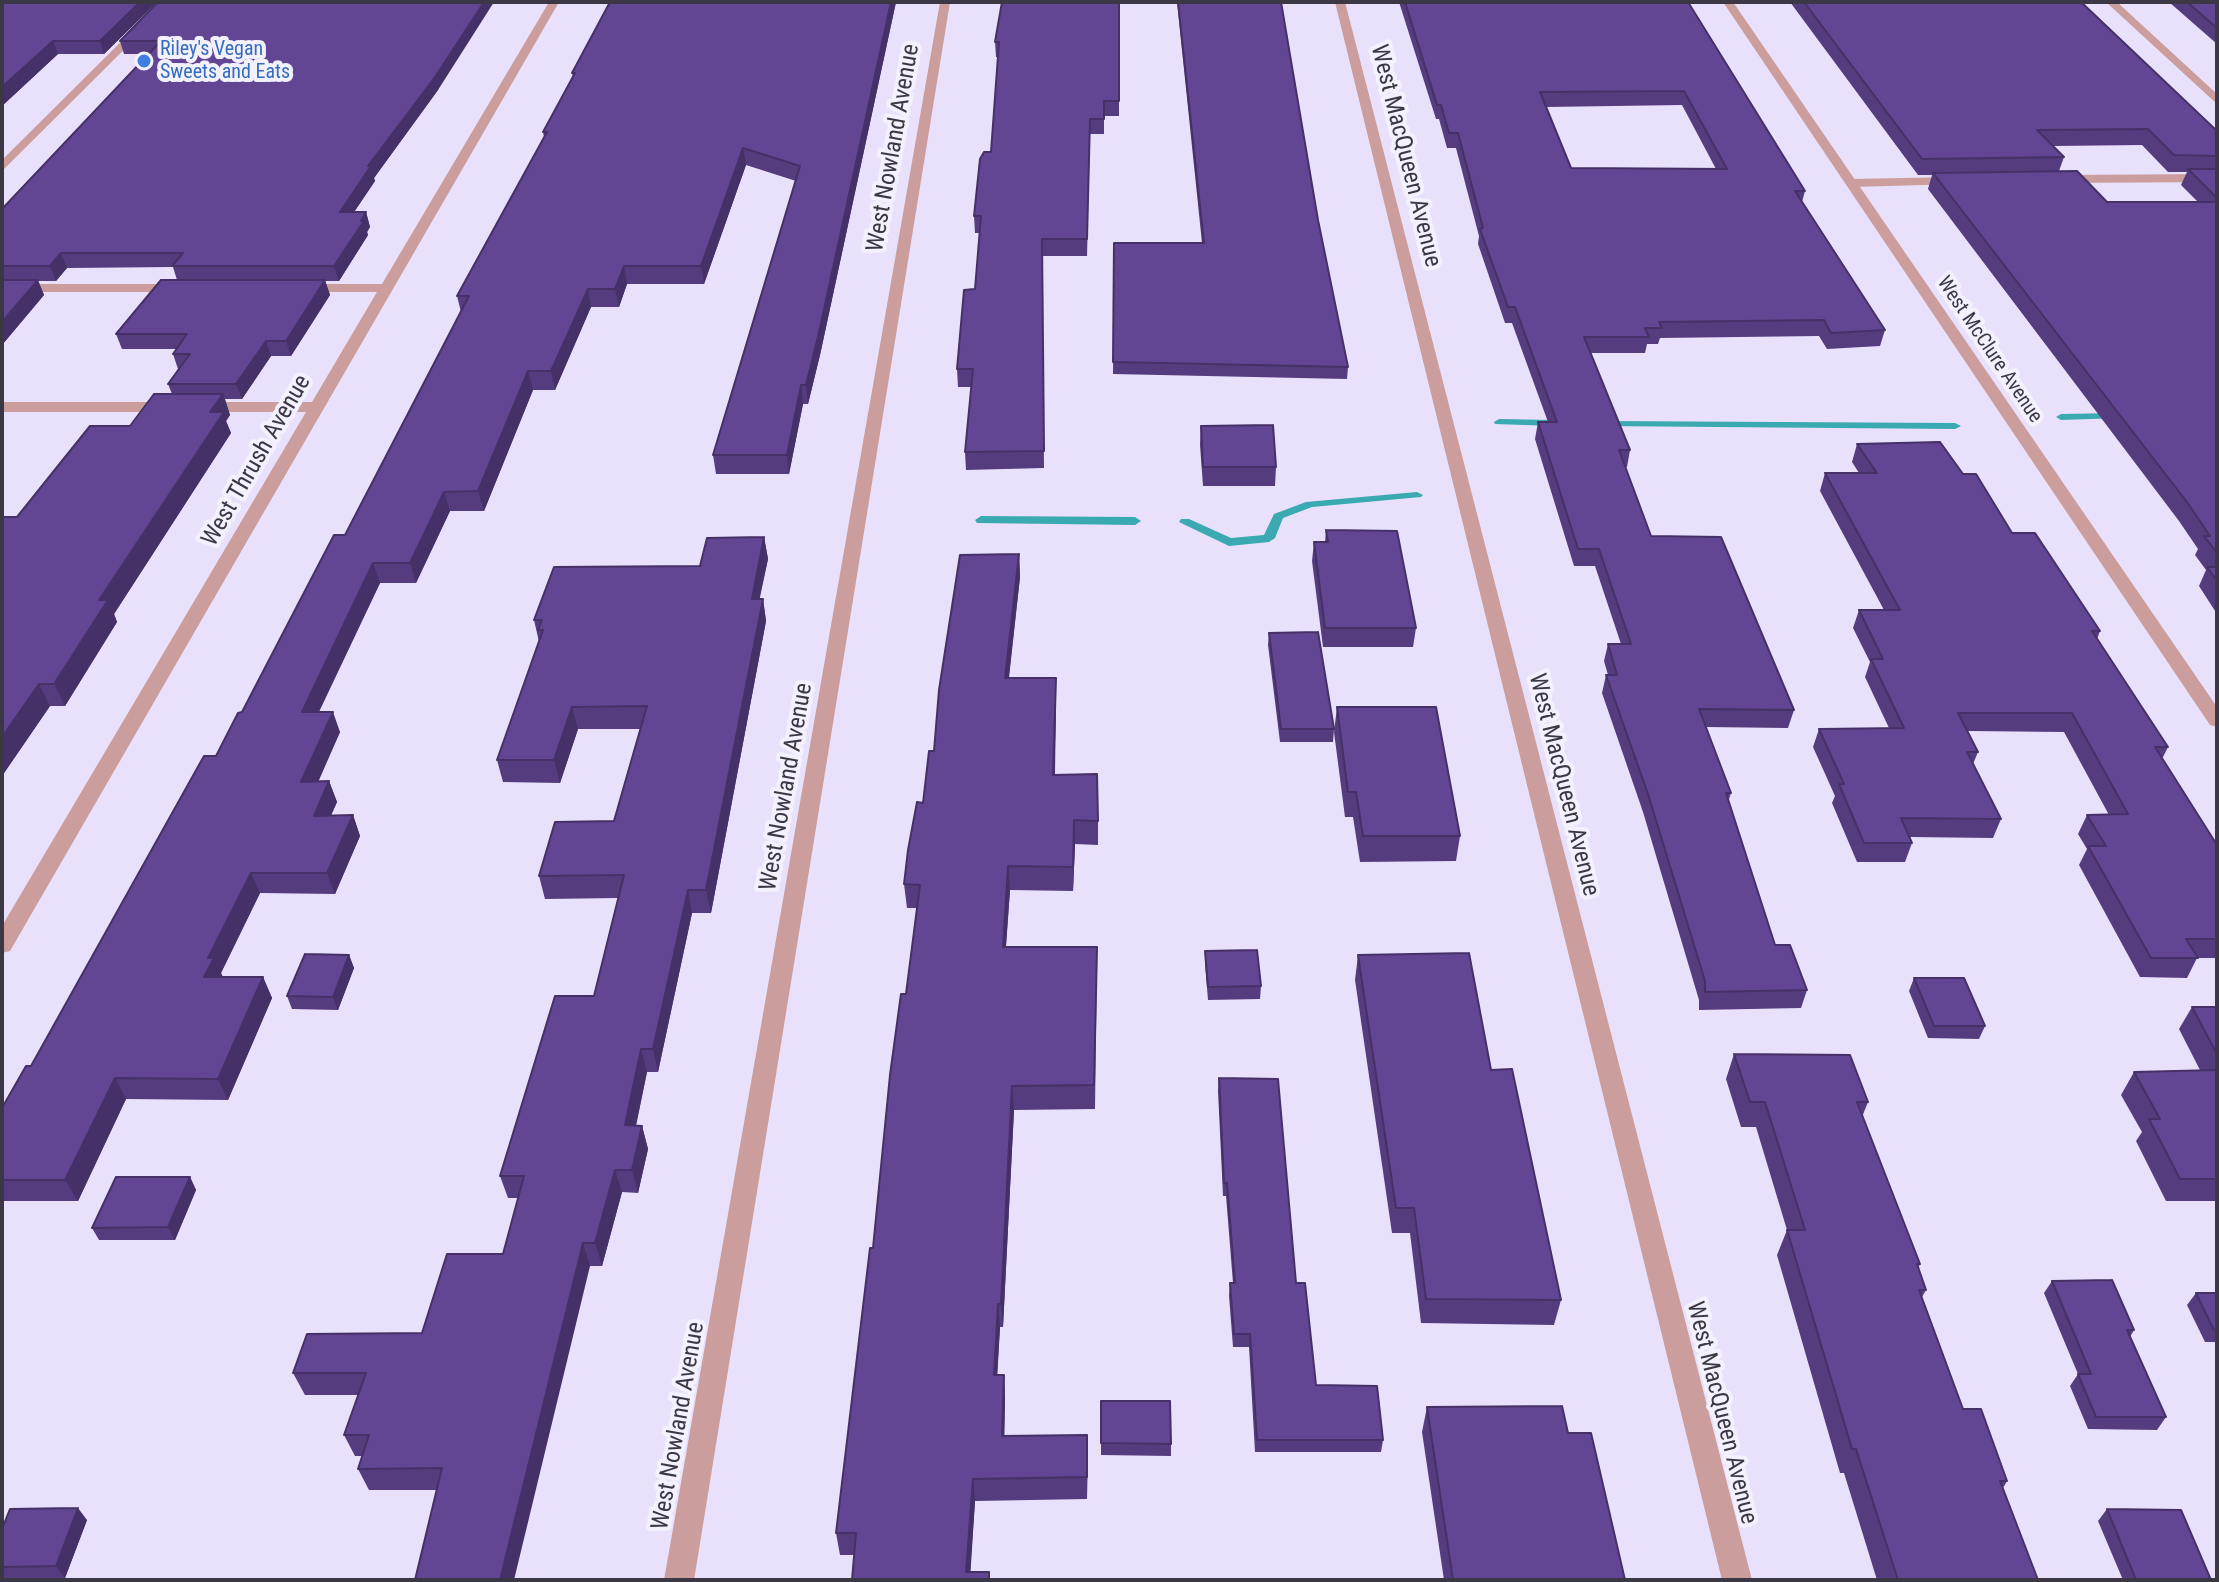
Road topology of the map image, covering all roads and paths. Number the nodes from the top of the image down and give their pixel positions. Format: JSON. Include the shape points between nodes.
{"nodes":[{"id":1,"x":167,"y":2,"type":"edge"},
{"id":2,"x":554,"y":2,"type":"edge"},
{"id":3,"x":945,"y":2,"type":"edge"},
{"id":4,"x":1340,"y":2,"type":"edge"},
{"id":5,"x":1728,"y":2,"type":"edge"},
{"id":6,"x":2111,"y":2,"type":"edge"},
{"id":7,"x":2217,"y":100,"type":"edge"},
{"id":8,"x":2,"y":167,"type":"edge"},
{"id":9,"x":2217,"y":178,"type":"edge"},
{"id":10,"x":2049,"y":180,"type":"edge"},
{"id":11,"x":1973,"y":181,"type":"edge"},
{"id":12,"x":1851,"y":183,"type":"junction"},
{"id":13,"x":2,"y":288,"type":"edge"},
{"id":14,"x":187,"y":288,"type":"edge"},
{"id":15,"x":280,"y":288,"type":"edge"},
{"id":16,"x":388,"y":288,"type":"junction"},
{"id":17,"x":2,"y":407,"type":"edge"},
{"id":18,"x":317,"y":407,"type":"junction"},
{"id":19,"x":2217,"y":721,"type":"edge"},
{"id":20,"x":2,"y":945,"type":"edge"},
{"id":21,"x":679,"y":1580,"type":"edge"},
{"id":22,"x":1737,"y":1580,"type":"edge"}],
"edges":[{"from":1,"to":8,"type":"street"},
{"from":2,"to":16,"type":"street","name":"West Thrush Avenue"},
{"from":3,"to":21,"type":"street","name":"West Nowland Avenue"},
{"from":4,"to":22,"type":"street","name":"West MacQueen Avenue"},
{"from":5,"to":12,"type":"street","name":"West McClure Avenue"},
{"from":6,"to":7,"type":"street"},
{"from":9,"to":10,"type":"street"},
{"from":11,"to":12,"type":"street"},
{"from":12,"to":19,"type":"street","name":"West McClure Avenue"},
{"from":13,"to":14,"type":"street"},
{"from":15,"to":16,"type":"street"},
{"from":16,"to":18,"type":"street","name":"West Thrush Avenue"},
{"from":17,"to":18,"type":"street"},
{"from":18,"to":20,"type":"street","name":"West Thrush Avenue"}]}
